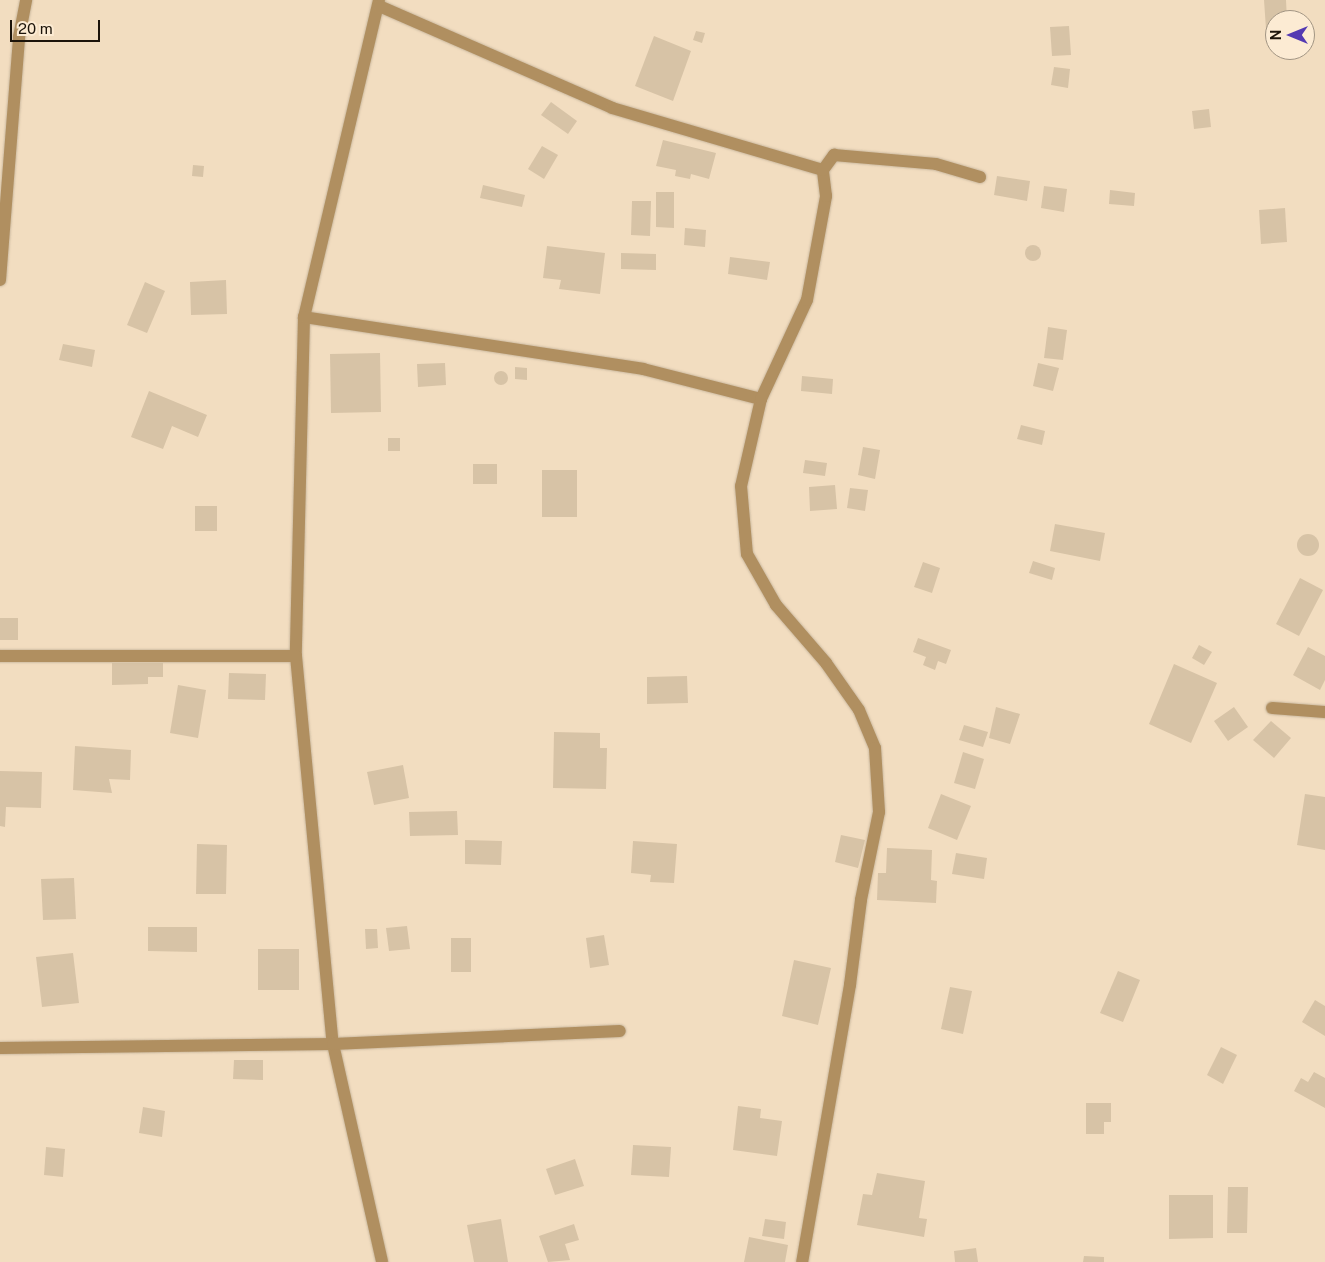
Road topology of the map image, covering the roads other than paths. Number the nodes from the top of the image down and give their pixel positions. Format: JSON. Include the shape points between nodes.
{"nodes":[{"id":1,"x":26,"y":0,"type":"edge"},
{"id":2,"x":379,"y":3,"type":"edge"},
{"id":3,"x":823,"y":170,"type":"junction"},
{"id":4,"x":980,"y":177,"type":"dead end"},
{"id":5,"x":0,"y":280,"type":"edge"},
{"id":6,"x":304,"y":317,"type":"junction"},
{"id":7,"x":761,"y":399,"type":"junction"},
{"id":8,"x":0,"y":656,"type":"edge"},
{"id":9,"x":296,"y":656,"type":"junction"},
{"id":10,"x":1272,"y":708,"type":"dead end"},
{"id":11,"x":1325,"y":712,"type":"edge"},
{"id":12,"x":620,"y":1031,"type":"dead end"},
{"id":13,"x":334,"y":1044,"type":"junction"},
{"id":14,"x":0,"y":1048,"type":"edge"},
{"id":15,"x":382,"y":1262,"type":"edge"},
{"id":16,"x":802,"y":1262,"type":"edge"}],
"edges":[{"from":1,"to":5,"type":"street","via":[[18,46]]},
{"from":2,"to":3,"type":"street","via":[[612,108]]},
{"from":2,"to":6,"type":"street"},
{"from":3,"to":4,"type":"street","via":[[834,155],[936,164]]},
{"from":3,"to":7,"type":"street","via":[[826,196],[807,300]]},
{"from":6,"to":7,"type":"street","via":[[643,369]]},
{"from":6,"to":9,"type":"street"},
{"from":7,"to":16,"type":"street","via":[[741,486],[747,554],[776,606],[826,663],[859,710],[875,748],[879,812],[861,900],[850,985]]},
{"from":8,"to":9,"type":"street"},
{"from":9,"to":13,"type":"street"},
{"from":10,"to":11,"type":"street"},
{"from":12,"to":13,"type":"street"},
{"from":13,"to":14,"type":"street"},
{"from":13,"to":15,"type":"street"}]}
